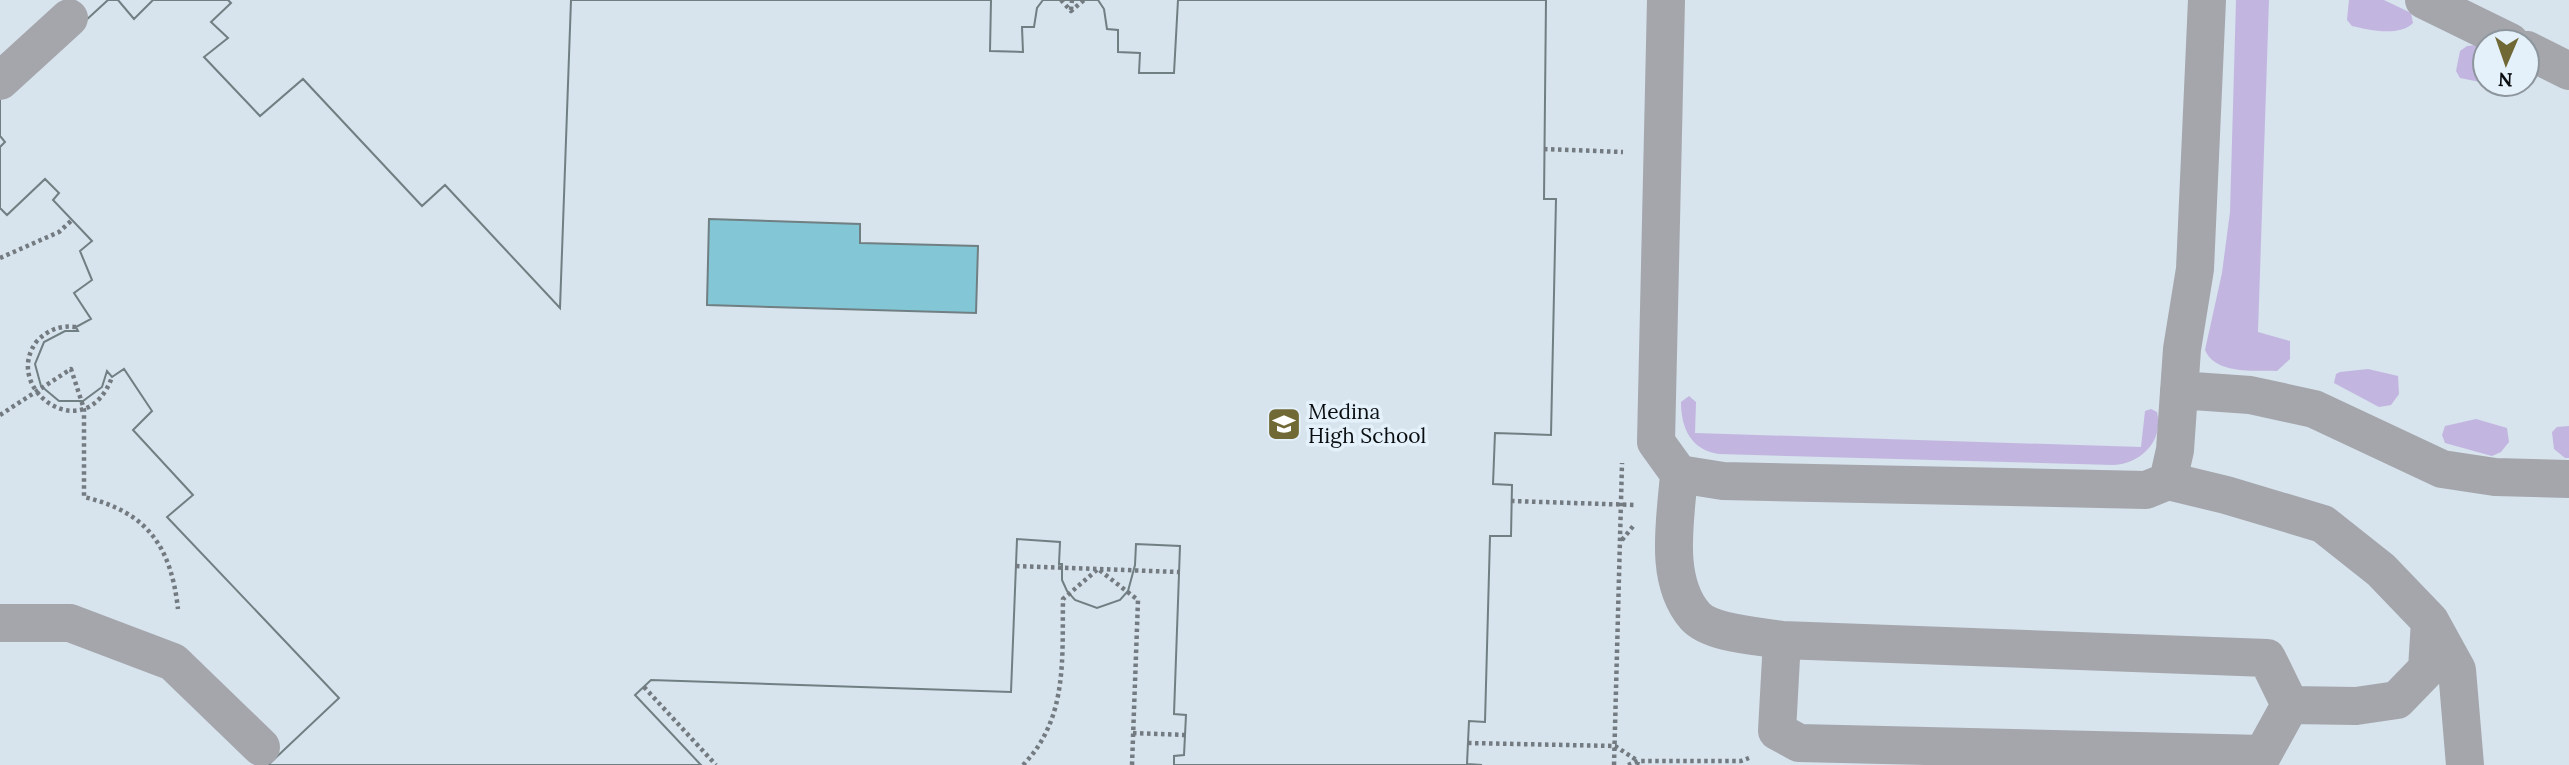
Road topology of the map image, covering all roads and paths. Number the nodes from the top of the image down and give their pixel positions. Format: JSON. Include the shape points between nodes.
{"nodes":[{"id":1,"x":1061,"y":0,"type":"edge"},
{"id":2,"x":1072,"y":0,"type":"edge"},
{"id":3,"x":1084,"y":0,"type":"edge"},
{"id":4,"x":2207,"y":0,"type":"edge"},
{"id":5,"x":2424,"y":0,"type":"edge"},
{"id":6,"x":1666,"y":9,"type":"edge"},
{"id":7,"x":1071,"y":11,"type":"junction"},
{"id":8,"x":69,"y":18,"type":"dead end"},
{"id":9,"x":2481,"y":28,"type":"edge"},
{"id":10,"x":2541,"y":57,"type":"edge"},
{"id":11,"x":2569,"y":71,"type":"edge"},
{"id":12,"x":0,"y":81,"type":"edge"},
{"id":13,"x":1544,"y":149,"type":"dead end"},
{"id":14,"x":1631,"y":152,"type":"dead end"},
{"id":15,"x":72,"y":220,"type":"dead end"},
{"id":16,"x":0,"y":258,"type":"edge"},
{"id":17,"x":76,"y":327,"type":"dead end"},
{"id":18,"x":112,"y":377,"type":"dead end"},
{"id":19,"x":2179,"y":390,"type":"junction"},
{"id":20,"x":35,"y":393,"type":"junction"},
{"id":21,"x":84,"y":409,"type":"junction"},
{"id":22,"x":0,"y":415,"type":"edge"},
{"id":23,"x":1622,"y":464,"type":"dead end"},
{"id":24,"x":1679,"y":474,"type":"junction"},
{"id":25,"x":2569,"y":479,"type":"edge"},
{"id":26,"x":2168,"y":481,"type":"junction"},
{"id":27,"x":1511,"y":501,"type":"dead end"},
{"id":28,"x":1622,"y":505,"type":"junction"},
{"id":29,"x":1641,"y":505,"type":"dead end"},
{"id":30,"x":1016,"y":566,"type":"dead end"},
{"id":31,"x":1098,"y":569,"type":"junction"},
{"id":32,"x":1179,"y":572,"type":"dead end"},
{"id":33,"x":178,"y":610,"type":"dead end"},
{"id":34,"x":2430,"y":621,"type":"junction"},
{"id":35,"x":0,"y":622,"type":"edge"},
{"id":36,"x":1782,"y":640,"type":"junction"},
{"id":37,"x":644,"y":687,"type":"dead end"},
{"id":38,"x":2290,"y":705,"type":"junction"},
{"id":39,"x":1777,"y":731,"type":"junction"},
{"id":40,"x":1133,"y":733,"type":"junction"},
{"id":41,"x":1185,"y":735,"type":"dead end"},
{"id":42,"x":1468,"y":743,"type":"dead end"},
{"id":43,"x":1615,"y":746,"type":"junction"},
{"id":44,"x":261,"y":747,"type":"dead end"},
{"id":45,"x":1637,"y":763,"type":"edge"},
{"id":46,"x":716,"y":765,"type":"edge"},
{"id":47,"x":1023,"y":765,"type":"edge"},
{"id":48,"x":1132,"y":765,"type":"edge"},
{"id":49,"x":1614,"y":765,"type":"edge"},
{"id":50,"x":1628,"y":765,"type":"edge"},
{"id":51,"x":2465,"y":765,"type":"edge"}],
"edges":[{"from":1,"to":7,"type":"path"},
{"from":2,"to":7,"type":"path"},
{"from":3,"to":7,"type":"path"},
{"from":4,"to":19,"type":"lane","via":[[2195,269]]},
{"from":5,"to":9,"type":"lane"},
{"from":6,"to":24,"type":"lane","via":[[1656,442]]},
{"from":8,"to":12,"type":"lane"},
{"from":10,"to":11,"type":"lane"},
{"from":13,"to":14,"type":"path"},
{"from":15,"to":16,"type":"path","via":[[59,232]]},
{"from":17,"to":20,"type":"path","via":[[57,327],[33,345],[26,373]]},
{"from":18,"to":21,"type":"path","via":[[99,400]]},
{"from":19,"to":25,"type":"lane","via":[[2250,395],[2314,409],[2442,469],[2495,477]]},
{"from":19,"to":26,"type":"lane"},
{"from":20,"to":21,"type":"path","via":[[61,411]]},
{"from":20,"to":21,"type":"path","via":[[71,369]]},
{"from":20,"to":22,"type":"path"},
{"from":21,"to":33,"type":"path","via":[[84,497],[131,515],[151,533],[166,555]]},
{"from":23,"to":28,"type":"path"},
{"from":24,"to":26,"type":"lane","via":[[1723,481],[2133,490]]},
{"from":24,"to":36,"type":"lane","via":[[1678,584],[1695,617],[1729,633]]},
{"from":26,"to":34,"type":"lane","via":[[2323,524],[2381,570]]},
{"from":27,"to":28,"type":"path"},
{"from":28,"to":29,"type":"path"},
{"from":28,"to":43,"type":"path"},
{"from":30,"to":31,"type":"path"},
{"from":31,"to":32,"type":"path"},
{"from":31,"to":40,"type":"path","via":[[1138,600]]},
{"from":31,"to":47,"type":"path","via":[[1063,599],[1061,690],[1052,723]]},
{"from":34,"to":38,"type":"lane","via":[[2427,669],[2397,700],[2356,706]]},
{"from":34,"to":51,"type":"lane","via":[[2457,670]]},
{"from":35,"to":44,"type":"lane","via":[[70,622],[173,662]]},
{"from":36,"to":38,"type":"lane","via":[[2267,658]]},
{"from":36,"to":39,"type":"lane"},
{"from":37,"to":46,"type":"path"},
{"from":38,"to":39,"type":"lane","via":[[2263,754],[1799,743]]},
{"from":39,"to":45,"type":"path","via":[[1751,758],[1741,761]]},
{"from":40,"to":41,"type":"path"},
{"from":40,"to":48,"type":"path"},
{"from":42,"to":43,"type":"path"},
{"from":43,"to":45,"type":"path"},
{"from":43,"to":49,"type":"path"},
{"from":45,"to":50,"type":"path"}]}
